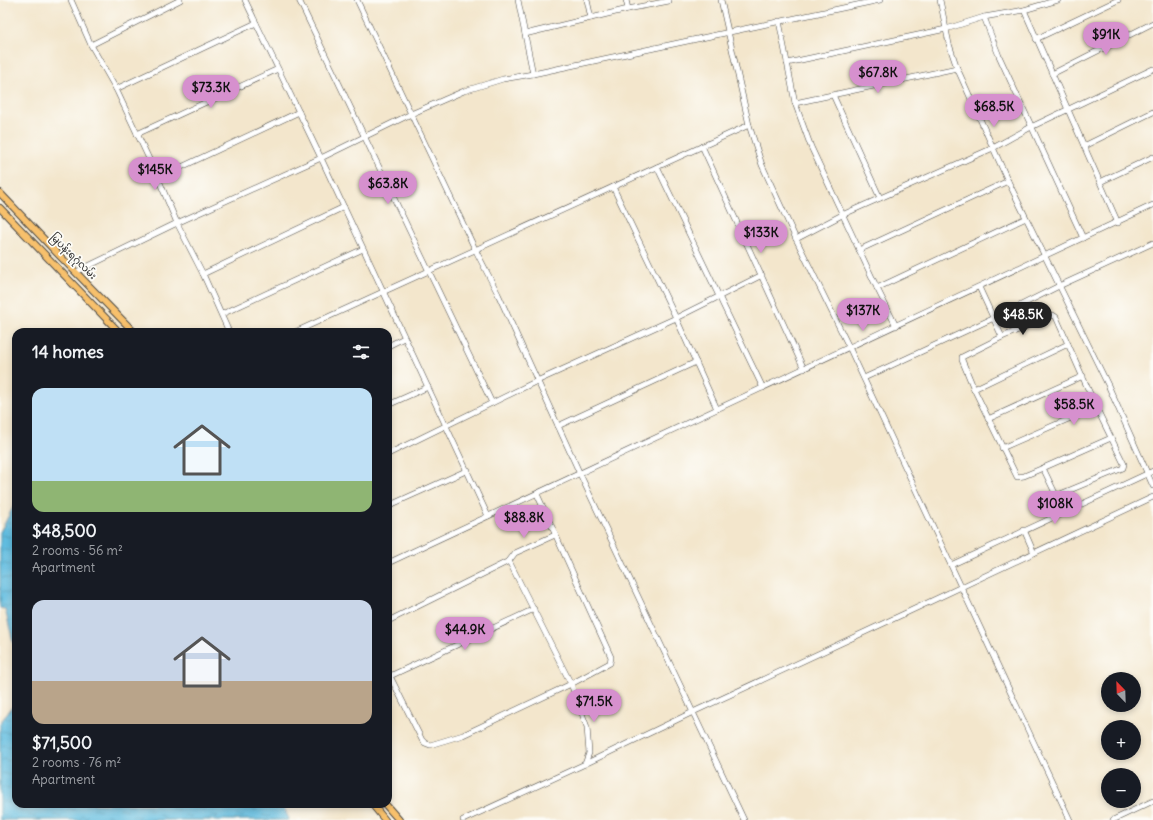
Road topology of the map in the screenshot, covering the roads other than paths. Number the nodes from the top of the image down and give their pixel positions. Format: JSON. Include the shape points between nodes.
{"nodes":[{"id":1,"x":71,"y":0,"type":"edge"},
{"id":2,"x":180,"y":0,"type":"edge"},
{"id":3,"x":245,"y":0,"type":"edge"},
{"id":4,"x":299,"y":0,"type":"edge"},
{"id":5,"x":357,"y":0,"type":"edge"},
{"id":6,"x":518,"y":0,"type":"edge"},
{"id":7,"x":587,"y":0,"type":"edge"},
{"id":8,"x":626,"y":0,"type":"edge"},
{"id":9,"x":670,"y":0,"type":"edge"},
{"id":10,"x":721,"y":0,"type":"edge"},
{"id":11,"x":880,"y":0,"type":"edge"},
{"id":12,"x":940,"y":0,"type":"edge"},
{"id":13,"x":1058,"y":0,"type":"edge"},
{"id":14,"x":1118,"y":0,"type":"edge"},
{"id":15,"x":628,"y":9,"type":"junction"},
{"id":16,"x":1024,"y":10,"type":"junction"},
{"id":17,"x":984,"y":17,"type":"junction"},
{"id":18,"x":591,"y":18,"type":"junction"},
{"id":19,"x":779,"y":21,"type":"junction"},
{"id":20,"x":1153,"y":23,"type":"edge"},
{"id":21,"x":256,"y":24,"type":"junction"},
{"id":22,"x":946,"y":29,"type":"junction"},
{"id":23,"x":728,"y":32,"type":"junction"},
{"id":24,"x":525,"y":34,"type":"junction"},
{"id":25,"x":1036,"y":39,"type":"junction"},
{"id":26,"x":91,"y":45,"type":"junction"},
{"id":27,"x":786,"y":63,"type":"junction"},
{"id":28,"x":957,"y":68,"type":"junction"},
{"id":29,"x":278,"y":69,"type":"junction"},
{"id":30,"x":1153,"y":69,"type":"edge"},
{"id":31,"x":533,"y":74,"type":"junction"},
{"id":32,"x":1052,"y":74,"type":"junction"},
{"id":33,"x":116,"y":88,"type":"junction"},
{"id":34,"x":833,"y":95,"type":"junction"},
{"id":35,"x":795,"y":103,"type":"junction"},
{"id":36,"x":1067,"y":111,"type":"junction"},
{"id":37,"x":298,"y":112,"type":"junction"},
{"id":38,"x":1153,"y":112,"type":"edge"},
{"id":39,"x":410,"y":114,"type":"junction"},
{"id":40,"x":748,"y":125,"type":"junction"},
{"id":41,"x":1031,"y":128,"type":"junction"},
{"id":42,"x":137,"y":134,"type":"junction"},
{"id":43,"x":365,"y":137,"type":"junction"},
{"id":44,"x":702,"y":146,"type":"junction"},
{"id":45,"x":1084,"y":146,"type":"junction"},
{"id":46,"x":993,"y":148,"type":"junction"},
{"id":47,"x":1153,"y":157,"type":"edge"},
{"id":48,"x":321,"y":158,"type":"junction"},
{"id":49,"x":657,"y":167,"type":"junction"},
{"id":50,"x":158,"y":178,"type":"junction"},
{"id":51,"x":1008,"y":181,"type":"junction"},
{"id":52,"x":1100,"y":182,"type":"junction"},
{"id":53,"x":613,"y":187,"type":"junction"},
{"id":54,"x":0,"y":193,"type":"edge"},
{"id":55,"x":880,"y":198,"type":"junction"},
{"id":56,"x":1153,"y":206,"type":"edge"},
{"id":57,"x":344,"y":207,"type":"junction"},
{"id":58,"x":0,"y":208,"type":"edge"},
{"id":59,"x":842,"y":215,"type":"junction"},
{"id":60,"x":1026,"y":218,"type":"junction"},
{"id":61,"x":177,"y":223,"type":"junction"},
{"id":62,"x":1118,"y":223,"type":"junction"},
{"id":63,"x":1083,"y":238,"type":"junction"},
{"id":64,"x":796,"y":239,"type":"junction"},
{"id":65,"x":1153,"y":243,"type":"edge"},
{"id":66,"x":363,"y":249,"type":"junction"},
{"id":67,"x":475,"y":249,"type":"junction"},
{"id":68,"x":860,"y":250,"type":"junction"},
{"id":69,"x":1044,"y":256,"type":"junction"},
{"id":70,"x":429,"y":270,"type":"junction"},
{"id":71,"x":76,"y":272,"type":"junction"},
{"id":72,"x":203,"y":274,"type":"junction"},
{"id":73,"x":762,"y":275,"type":"junction"},
{"id":74,"x":1059,"y":286,"type":"junction"},
{"id":75,"x":979,"y":287,"type":"junction"},
{"id":76,"x":877,"y":288,"type":"junction"},
{"id":77,"x":382,"y":291,"type":"junction"},
{"id":78,"x":720,"y":296,"type":"junction"},
{"id":79,"x":222,"y":314,"type":"junction"},
{"id":80,"x":676,"y":318,"type":"junction"},
{"id":81,"x":993,"y":318,"type":"junction"},
{"id":82,"x":896,"y":326,"type":"junction"},
{"id":83,"x":115,"y":328,"type":"edge"},
{"id":84,"x":130,"y":328,"type":"edge"},
{"id":85,"x":227,"y":328,"type":"edge"},
{"id":86,"x":303,"y":328,"type":"edge"},
{"id":87,"x":1002,"y":337,"type":"junction"},
{"id":88,"x":404,"y":338,"type":"junction"},
{"id":89,"x":392,"y":344,"type":"edge"},
{"id":90,"x":1068,"y":344,"type":"junction"},
{"id":91,"x":850,"y":347,"type":"junction"},
{"id":92,"x":696,"y":362,"type":"junction"},
{"id":93,"x":804,"y":369,"type":"junction"},
{"id":94,"x":1083,"y":376,"type":"junction"},
{"id":95,"x":864,"y":378,"type":"junction"},
{"id":96,"x":538,"y":381,"type":"junction"},
{"id":97,"x":428,"y":387,"type":"junction"},
{"id":98,"x":763,"y":388,"type":"junction"},
{"id":99,"x":974,"y":389,"type":"junction"},
{"id":100,"x":392,"y":403,"type":"edge"},
{"id":101,"x":492,"y":403,"type":"junction"},
{"id":102,"x":1096,"y":407,"type":"junction"},
{"id":103,"x":717,"y":408,"type":"junction"},
{"id":104,"x":988,"y":419,"type":"junction"},
{"id":105,"x":446,"y":426,"type":"junction"},
{"id":106,"x":558,"y":426,"type":"junction"},
{"id":107,"x":1111,"y":438,"type":"junction"},
{"id":108,"x":1002,"y":448,"type":"junction"},
{"id":109,"x":392,"y":452,"type":"edge"},
{"id":110,"x":1043,"y":468,"type":"junction"},
{"id":111,"x":468,"y":470,"type":"junction"},
{"id":112,"x":1150,"y":472,"type":"edge"},
{"id":113,"x":580,"y":474,"type":"junction"},
{"id":114,"x":1153,"y":486,"type":"edge"},
{"id":115,"x":537,"y":494,"type":"junction"},
{"id":116,"x":1153,"y":497,"type":"edge"},
{"id":117,"x":392,"y":504,"type":"edge"},
{"id":118,"x":488,"y":516,"type":"junction"},
{"id":119,"x":1024,"y":530,"type":"junction"},
{"id":120,"x":555,"y":534,"type":"junction"},
{"id":121,"x":1034,"y":553,"type":"junction"},
{"id":122,"x":392,"y":561,"type":"edge"},
{"id":123,"x":509,"y":561,"type":"junction"},
{"id":124,"x":951,"y":565,"type":"junction"},
{"id":125,"x":961,"y":587,"type":"junction"},
{"id":126,"x":534,"y":609,"type":"junction"},
{"id":127,"x":392,"y":619,"type":"edge"},
{"id":128,"x":392,"y":674,"type":"edge"},
{"id":129,"x":392,"y":681,"type":"edge"},
{"id":130,"x":571,"y":684,"type":"junction"},
{"id":131,"x":693,"y":712,"type":"junction"},
{"id":132,"x":585,"y":764,"type":"junction"},
{"id":133,"x":1153,"y":801,"type":"edge"},
{"id":134,"x":375,"y":808,"type":"edge"},
{"id":135,"x":388,"y":808,"type":"edge"},
{"id":136,"x":385,"y":820,"type":"edge"},
{"id":137,"x":399,"y":820,"type":"edge"},
{"id":138,"x":463,"y":820,"type":"edge"},
{"id":139,"x":744,"y":820,"type":"edge"},
{"id":140,"x":1070,"y":820,"type":"edge"},
{"id":141,"x":1113,"y":820,"type":"edge"}],
"edges":[{"from":1,"to":26,"type":"street"},
{"from":2,"to":26,"type":"street"},
{"from":3,"to":21,"type":"street"},
{"from":4,"to":43,"type":"street"},
{"from":5,"to":39,"type":"street"},
{"from":6,"to":24,"type":"street"},
{"from":7,"to":18,"type":"street"},
{"from":8,"to":15,"type":"street"},
{"from":9,"to":15,"type":"street"},
{"from":10,"to":23,"type":"street"},
{"from":11,"to":19,"type":"street"},
{"from":12,"to":22,"type":"street"},
{"from":13,"to":16,"type":"street"},
{"from":14,"to":25,"type":"street"},
{"from":15,"to":18,"type":"street"},
{"from":16,"to":17,"type":"street"},
{"from":16,"to":25,"type":"street"},
{"from":17,"to":22,"type":"street"},
{"from":17,"to":41,"type":"street"},
{"from":18,"to":24,"type":"street"},
{"from":19,"to":23,"type":"street"},
{"from":19,"to":27,"type":"street"},
{"from":20,"to":32,"type":"street"},
{"from":21,"to":29,"type":"street"},
{"from":21,"to":33,"type":"street"},
{"from":22,"to":27,"type":"street"},
{"from":22,"to":28,"type":"street"},
{"from":23,"to":31,"type":"street"},
{"from":23,"to":40,"type":"street"},
{"from":24,"to":31,"type":"street"},
{"from":25,"to":32,"type":"street"},
{"from":26,"to":33,"type":"street"},
{"from":27,"to":35,"type":"street"},
{"from":28,"to":34,"type":"street"},
{"from":28,"to":46,"type":"street"},
{"from":29,"to":37,"type":"street"},
{"from":29,"to":42,"type":"street"},
{"from":30,"to":36,"type":"street"},
{"from":31,"to":39,"type":"street","via":[[503,79],[464,91]]},
{"from":32,"to":36,"type":"street"},
{"from":33,"to":42,"type":"street"},
{"from":34,"to":35,"type":"street"},
{"from":34,"to":55,"type":"street"},
{"from":35,"to":59,"type":"street","via":[[811,147]]},
{"from":36,"to":41,"type":"street"},
{"from":36,"to":45,"type":"street"},
{"from":37,"to":48,"type":"street"},
{"from":37,"to":50,"type":"street"},
{"from":38,"to":45,"type":"street"},
{"from":39,"to":43,"type":"street"},
{"from":39,"to":67,"type":"street"},
{"from":40,"to":44,"type":"street"},
{"from":40,"to":64,"type":"street","via":[[762,165]]},
{"from":41,"to":46,"type":"street"},
{"from":41,"to":63,"type":"street"},
{"from":42,"to":50,"type":"street"},
{"from":43,"to":48,"type":"street"},
{"from":43,"to":70,"type":"street"},
{"from":44,"to":49,"type":"street"},
{"from":44,"to":73,"type":"street"},
{"from":45,"to":52,"type":"street"},
{"from":46,"to":51,"type":"street"},
{"from":46,"to":55,"type":"street"},
{"from":47,"to":52,"type":"street"},
{"from":48,"to":57,"type":"street"},
{"from":48,"to":61,"type":"street"},
{"from":49,"to":53,"type":"street"},
{"from":49,"to":78,"type":"street"},
{"from":50,"to":61,"type":"street"},
{"from":51,"to":60,"type":"street"},
{"from":51,"to":68,"type":"street"},
{"from":52,"to":62,"type":"street"},
{"from":53,"to":67,"type":"street"},
{"from":53,"to":80,"type":"street"},
{"from":54,"to":71,"type":"main road","name":"မြပန်းရဂုံလမ်း"},
{"from":55,"to":59,"type":"street"},
{"from":56,"to":62,"type":"street"},
{"from":57,"to":66,"type":"street"},
{"from":57,"to":72,"type":"street"},
{"from":58,"to":83,"type":"main road","name":"မြပန်းရဂုံလမ်း"},
{"from":59,"to":64,"type":"street"},
{"from":59,"to":68,"type":"street"},
{"from":60,"to":69,"type":"street"},
{"from":60,"to":76,"type":"street"},
{"from":61,"to":71,"type":"street"},
{"from":61,"to":72,"type":"street"},
{"from":62,"to":63,"type":"street"},
{"from":63,"to":69,"type":"street"},
{"from":64,"to":91,"type":"street"},
{"from":65,"to":74,"type":"street"},
{"from":66,"to":77,"type":"street"},
{"from":66,"to":79,"type":"street"},
{"from":67,"to":70,"type":"street"},
{"from":67,"to":96,"type":"street"},
{"from":68,"to":76,"type":"street"},
{"from":69,"to":74,"type":"street"},
{"from":69,"to":75,"type":"street"},
{"from":70,"to":77,"type":"street"},
{"from":70,"to":101,"type":"street"},
{"from":71,"to":84,"type":"main road","name":"မြပန်းရဂုံလမ်း"},
{"from":72,"to":79,"type":"street"},
{"from":73,"to":78,"type":"street"},
{"from":73,"to":93,"type":"street"},
{"from":74,"to":81,"type":"street"},
{"from":74,"to":112,"type":"street"},
{"from":75,"to":81,"type":"street"},
{"from":75,"to":82,"type":"street"},
{"from":76,"to":82,"type":"street"},
{"from":77,"to":86,"type":"street"},
{"from":77,"to":88,"type":"street"},
{"from":78,"to":80,"type":"street"},
{"from":78,"to":98,"type":"street"},
{"from":79,"to":85,"type":"street"},
{"from":80,"to":92,"type":"street"},
{"from":80,"to":96,"type":"street"},
{"from":81,"to":87,"type":"street"},
{"from":81,"to":95,"type":"street"},
{"from":82,"to":91,"type":"street"},
{"from":87,"to":90,"type":"street","via":[[1053,315]]},
{"from":87,"to":99,"type":"street","via":[[962,357]]},
{"from":88,"to":89,"type":"street"},
{"from":88,"to":97,"type":"street"},
{"from":90,"to":94,"type":"street"},
{"from":90,"to":99,"type":"street"},
{"from":91,"to":93,"type":"street"},
{"from":91,"to":95,"type":"street"},
{"from":92,"to":103,"type":"street"},
{"from":92,"to":106,"type":"street"},
{"from":93,"to":98,"type":"street"},
{"from":94,"to":102,"type":"street"},
{"from":94,"to":104,"type":"street"},
{"from":95,"to":124,"type":"street"},
{"from":96,"to":101,"type":"street"},
{"from":96,"to":106,"type":"street"},
{"from":97,"to":100,"type":"street"},
{"from":97,"to":105,"type":"street"},
{"from":98,"to":103,"type":"street"},
{"from":99,"to":104,"type":"street"},
{"from":101,"to":105,"type":"street"},
{"from":102,"to":107,"type":"street"},
{"from":102,"to":108,"type":"street"},
{"from":103,"to":113,"type":"street"},
{"from":104,"to":108,"type":"street"},
{"from":105,"to":109,"type":"street"},
{"from":105,"to":111,"type":"street"},
{"from":106,"to":113,"type":"street"},
{"from":107,"to":110,"type":"street"},
{"from":107,"to":110,"type":"street","via":[[1124,464],[1121,470],[1058,495]]},
{"from":108,"to":110,"type":"street","via":[[1017,477]]},
{"from":111,"to":117,"type":"street"},
{"from":111,"to":118,"type":"street"},
{"from":112,"to":114,"type":"street"},
{"from":112,"to":119,"type":"street"},
{"from":113,"to":115,"type":"street"},
{"from":113,"to":131,"type":"street"},
{"from":115,"to":118,"type":"street"},
{"from":115,"to":120,"type":"street"},
{"from":116,"to":121,"type":"street"},
{"from":118,"to":122,"type":"street"},
{"from":119,"to":121,"type":"street"},
{"from":119,"to":124,"type":"street"},
{"from":120,"to":123,"type":"street","via":[[515,553]]},
{"from":120,"to":130,"type":"street","via":[[611,657],[608,666]]},
{"from":121,"to":125,"type":"street"},
{"from":123,"to":126,"type":"street"},
{"from":123,"to":127,"type":"street"},
{"from":124,"to":125,"type":"street"},
{"from":125,"to":131,"type":"street"},
{"from":125,"to":140,"type":"street"},
{"from":126,"to":128,"type":"street"},
{"from":126,"to":130,"type":"street"},
{"from":129,"to":130,"type":"street","via":[[422,740],[430,745],[463,735]]},
{"from":130,"to":132,"type":"street","via":[[586,727],[589,754]]},
{"from":131,"to":132,"type":"street"},
{"from":131,"to":139,"type":"street"},
{"from":132,"to":138,"type":"street"},
{"from":133,"to":141,"type":"street"},
{"from":134,"to":136,"type":"main road"},
{"from":135,"to":137,"type":"main road"}]}
